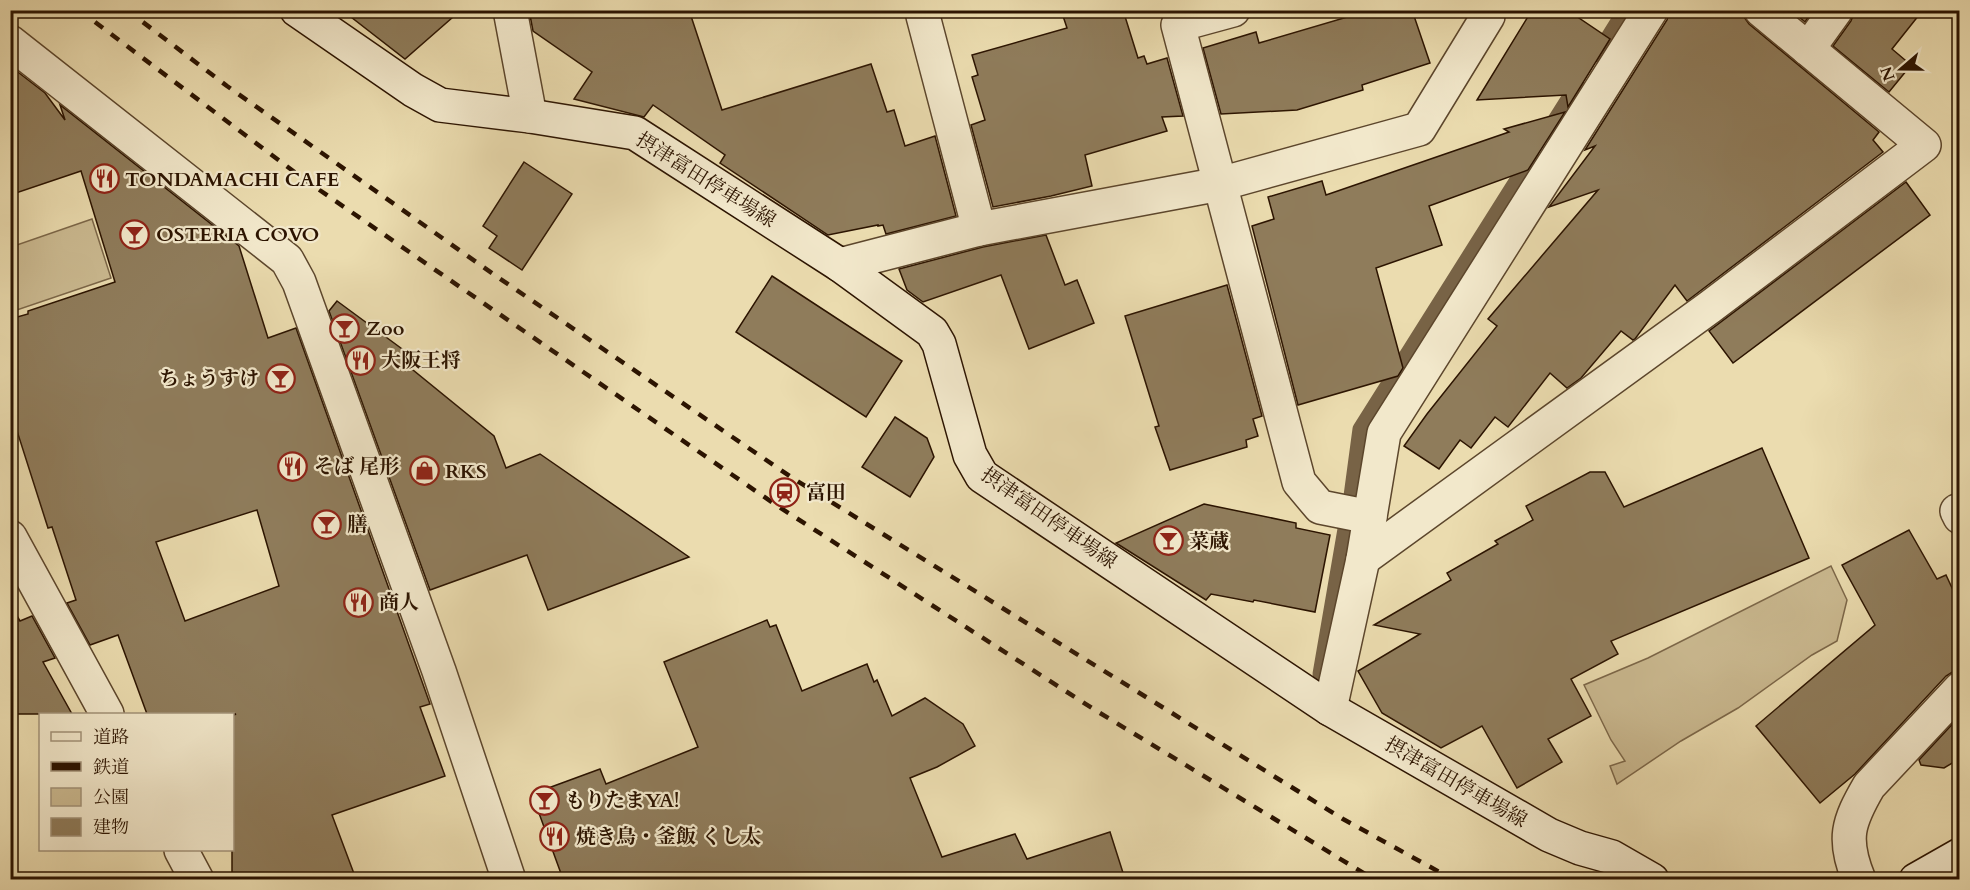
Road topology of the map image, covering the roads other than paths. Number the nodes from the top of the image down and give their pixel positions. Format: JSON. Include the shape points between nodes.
{"nodes":[{"id":1,"x":297,"y":10,"type":"edge"},
{"id":2,"x":510,"y":10,"type":"edge"},
{"id":3,"x":1233,"y":10,"type":"edge"},
{"id":4,"x":1487,"y":10,"type":"edge"},
{"id":5,"x":1651,"y":10,"type":"edge"},
{"id":6,"x":1761,"y":10,"type":"edge"},
{"id":7,"x":1836,"y":10,"type":"edge"},
{"id":8,"x":923,"y":16,"type":"dead end"},
{"id":9,"x":10,"y":42,"type":"edge"},
{"id":10,"x":1808,"y":49,"type":"junction"},
{"id":11,"x":530,"y":116,"type":"junction"},
{"id":12,"x":1220,"y":184,"type":"junction"},
{"id":13,"x":979,"y":229,"type":"junction"},
{"id":14,"x":840,"y":265,"type":"junction"},
{"id":15,"x":1370,"y":517,"type":"junction"},
{"id":16,"x":10,"y":537,"type":"edge"},
{"id":17,"x":1363,"y":560,"type":"junction"},
{"id":18,"x":1959,"y":689,"type":"edge"},
{"id":19,"x":1330,"y":709,"type":"junction"},
{"id":20,"x":106,"y":713,"type":"edge"},
{"id":21,"x":182,"y":851,"type":"edge"},
{"id":22,"x":1959,"y":855,"type":"edge"},
{"id":23,"x":197,"y":879,"type":"edge"},
{"id":24,"x":509,"y":879,"type":"edge"},
{"id":25,"x":1652,"y":879,"type":"edge"},
{"id":26,"x":1859,"y":879,"type":"edge"},
{"id":27,"x":1916,"y":879,"type":"edge"}],
"edges":[{"from":1,"to":11,"type":"street","name":"摂津富田停車場線","via":[[431,101]]},
{"from":2,"to":11,"type":"street"},
{"from":3,"to":12,"type":"street","via":[[1178,25]]},
{"from":4,"to":12,"type":"street","via":[[1488,16],[1419,129]]},
{"from":5,"to":15,"type":"street","via":[[1384,433]]},
{"from":6,"to":10,"type":"street"},
{"from":7,"to":10,"type":"street"},
{"from":8,"to":13,"type":"street"},
{"from":9,"to":24,"type":"street","via":[[287,260],[299,282],[427,638]]},
{"from":10,"to":17,"type":"street","via":[[1924,145]]},
{"from":11,"to":14,"type":"street","name":"摂津富田停車場線","via":[[635,133]]},
{"from":12,"to":13,"type":"street"},
{"from":12,"to":15,"type":"street","via":[[1299,482],[1320,507]]},
{"from":13,"to":14,"type":"street"},
{"from":14,"to":19,"type":"street","name":"摂津富田停車場線","via":[[932,332],[939,344],[970,455],[982,476]]},
{"from":15,"to":17,"type":"street"},
{"from":16,"to":20,"type":"street"},
{"from":17,"to":19,"type":"street"},
{"from":18,"to":26,"type":"street","via":[[1869,786],[1860,801],[1848,833]]},
{"from":19,"to":25,"type":"street","name":"摂津富田停車場線","via":[[1549,835],[1612,857]]},
{"from":21,"to":23,"type":"street"},
{"from":22,"to":27,"type":"street"}]}
